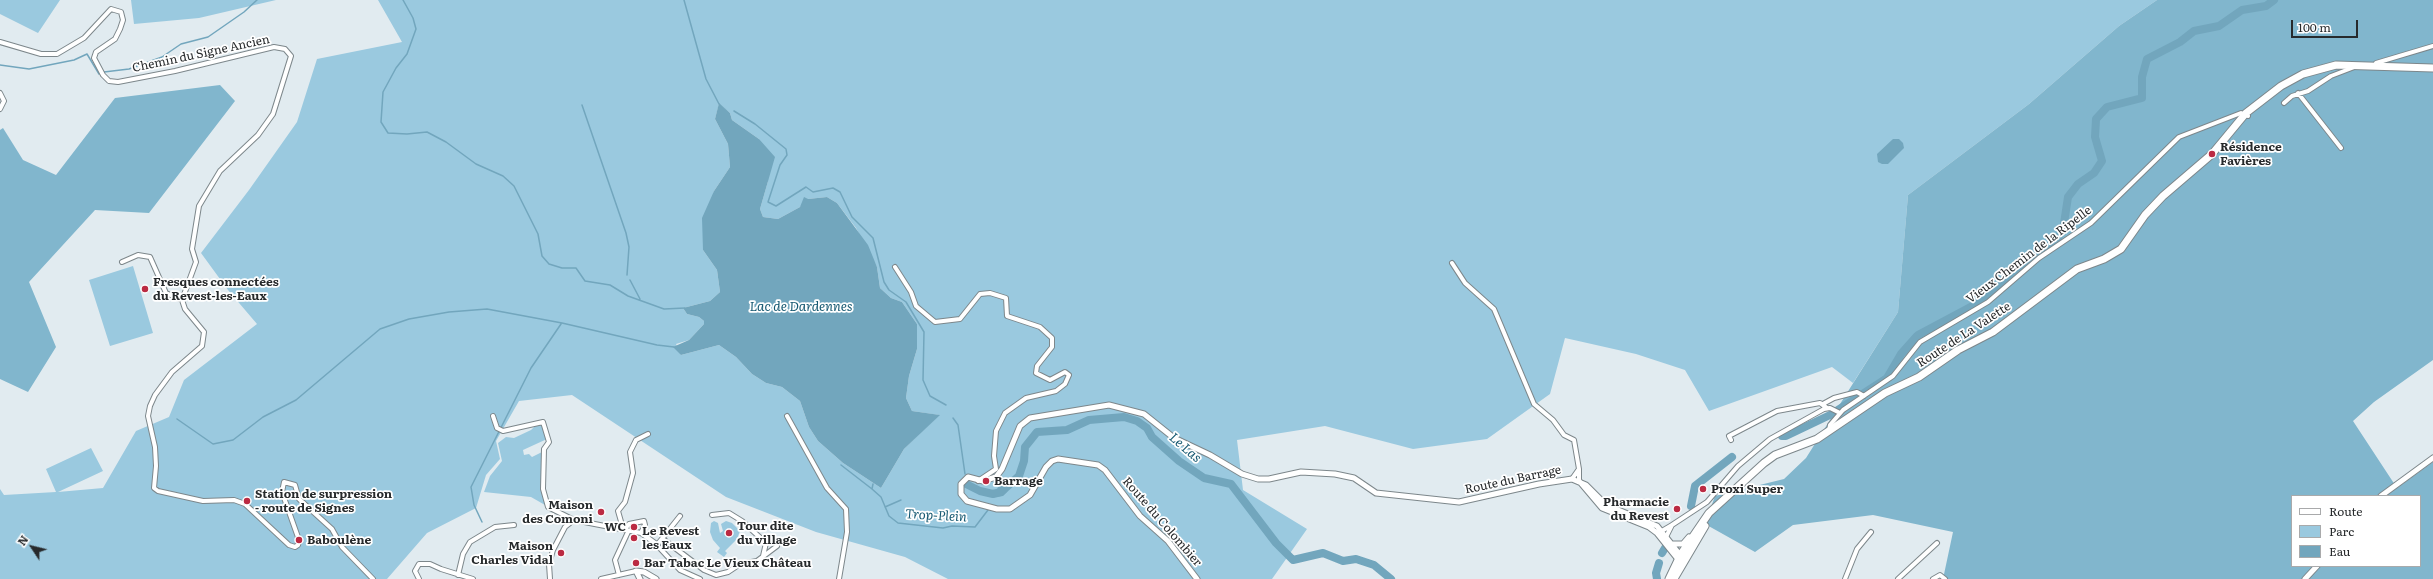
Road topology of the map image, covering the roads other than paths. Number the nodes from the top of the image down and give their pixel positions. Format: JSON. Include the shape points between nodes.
{"nodes":[{"id":1,"x":0,"y":42,"type":"edge"},
{"id":2,"x":2433,"y":46,"type":"edge"},
{"id":3,"x":2357,"y":64,"type":"junction"},
{"id":4,"x":2376,"y":66,"type":"junction"},
{"id":5,"x":2433,"y":68,"type":"edge"},
{"id":6,"x":0,"y":93,"type":"edge"},
{"id":7,"x":2298,"y":93,"type":"junction"},
{"id":8,"x":2284,"y":103,"type":"dead end"},
{"id":9,"x":0,"y":109,"type":"edge"},
{"id":10,"x":2247,"y":115,"type":"junction"},
{"id":11,"x":2341,"y":148,"type":"dead end"},
{"id":12,"x":122,"y":262,"type":"dead end"},
{"id":13,"x":1452,"y":263,"type":"dead end"},
{"id":14,"x":894,"y":267,"type":"dead end"},
{"id":15,"x":182,"y":300,"type":"junction"},
{"id":16,"x":1863,"y":394,"type":"junction"},
{"id":17,"x":1823,"y":404,"type":"junction"},
{"id":18,"x":1827,"y":408,"type":"junction"},
{"id":19,"x":1838,"y":411,"type":"junction"},
{"id":20,"x":493,"y":416,"type":"dead end"},
{"id":21,"x":787,"y":416,"type":"dead end"},
{"id":22,"x":1829,"y":431,"type":"junction"},
{"id":23,"x":648,"y":434,"type":"dead end"},
{"id":24,"x":1731,"y":440,"type":"dead end"},
{"id":25,"x":2433,"y":458,"type":"edge"},
{"id":26,"x":1579,"y":469,"type":"junction"},
{"id":27,"x":1572,"y":478,"type":"junction"},
{"id":28,"x":978,"y":480,"type":"junction"},
{"id":29,"x":1579,"y":481,"type":"junction"},
{"id":30,"x":960,"y":488,"type":"joint"},
{"id":31,"x":2383,"y":495,"type":"edge"},
{"id":32,"x":1720,"y":502,"type":"junction"},
{"id":33,"x":712,"y":515,"type":"dead end"},
{"id":34,"x":680,"y":516,"type":"dead end"},
{"id":35,"x":1705,"y":518,"type":"junction"},
{"id":36,"x":574,"y":520,"type":"junction"},
{"id":37,"x":514,"y":525,"type":"dead end"},
{"id":38,"x":1672,"y":525,"type":"junction"},
{"id":39,"x":627,"y":530,"type":"junction"},
{"id":40,"x":1660,"y":532,"type":"junction"},
{"id":41,"x":1871,"y":532,"type":"dead end"},
{"id":42,"x":641,"y":533,"type":"junction"},
{"id":43,"x":1700,"y":534,"type":"junction"},
{"id":44,"x":663,"y":539,"type":"junction"},
{"id":45,"x":1665,"y":539,"type":"junction"},
{"id":46,"x":1937,"y":543,"type":"dead end"},
{"id":47,"x":1672,"y":544,"type":"junction"},
{"id":48,"x":657,"y":545,"type":"junction"},
{"id":49,"x":777,"y":546,"type":"dead end"},
{"id":50,"x":763,"y":557,"type":"junction"},
{"id":51,"x":1680,"y":557,"type":"junction"},
{"id":52,"x":2316,"y":567,"type":"edge"},
{"id":53,"x":636,"y":570,"type":"junction"},
{"id":54,"x":458,"y":575,"type":"junction"},
{"id":55,"x":619,"y":575,"type":"junction"},
{"id":56,"x":1672,"y":577,"type":"edge"},
{"id":57,"x":373,"y":579,"type":"edge"},
{"id":58,"x":419,"y":579,"type":"edge"},
{"id":59,"x":473,"y":579,"type":"edge"},
{"id":60,"x":550,"y":579,"type":"edge"},
{"id":61,"x":601,"y":579,"type":"edge"},
{"id":62,"x":640,"y":579,"type":"edge"},
{"id":63,"x":656,"y":579,"type":"edge"},
{"id":64,"x":700,"y":579,"type":"edge"},
{"id":65,"x":839,"y":579,"type":"edge"},
{"id":66,"x":1197,"y":579,"type":"edge"},
{"id":67,"x":1845,"y":579,"type":"edge"},
{"id":68,"x":1898,"y":579,"type":"edge"},
{"id":69,"x":1933,"y":579,"type":"edge"},
{"id":70,"x":1945,"y":579,"type":"edge"},
{"id":71,"x":2305,"y":579,"type":"edge"}],
"edges":[{"from":1,"to":15,"type":"street","name":"Chemin du Signe Ancien","via":[[42,54],[57,54],[84,38],[111,10],[120,12],[123,20],[120,29],[115,39],[96,52],[94,58],[109,81],[118,82],[175,71],[274,47],[285,49],[291,56],[273,114],[258,135],[220,171],[199,206],[192,249],[196,262]]},
{"from":2,"to":4,"type":"street","via":[[2376,63]]},
{"from":3,"to":4,"type":"main road","name":"Route de La Valette"},
{"from":3,"to":7,"type":"street","via":[[2356,68],[2331,76],[2308,91]]},
{"from":3,"to":10,"type":"main road","name":"Route de La Valette","via":[[2318,69],[2294,79]]},
{"from":4,"to":5,"type":"main road","name":"Route de La Valette"},
{"from":6,"to":9,"type":"street","via":[[4,101]]},
{"from":7,"to":8,"type":"street"},
{"from":7,"to":11,"type":"street"},
{"from":10,"to":16,"type":"street","name":"Vieux Chemin de la Ripelle","via":[[2241,113],[2178,137],[2091,223],[2039,258],[1988,302],[1920,342],[1893,376]]},
{"from":10,"to":22,"type":"main road","name":"Route de La Valette","via":[[2202,163],[2149,211],[2121,249],[2104,259],[2077,269],[1993,332],[1958,350],[1919,377],[1880,396]]},
{"from":12,"to":15,"type":"street","via":[[138,255],[150,257],[166,293]]},
{"from":13,"to":26,"type":"street","via":[[1465,284],[1494,310],[1532,401],[1564,434],[1574,440]]},
{"from":14,"to":28,"type":"street","via":[[911,292],[916,306],[935,322],[960,319],[980,294],[990,293],[1006,298],[1007,316],[1040,327],[1052,338],[1052,347],[1037,366],[1036,373],[1050,380],[1065,372],[1069,375],[1065,384],[1056,391],[1026,398],[1005,413],[996,431],[996,469]]},
{"from":15,"to":57,"type":"street","via":[[204,332],[204,339],[202,346],[172,372],[154,395],[150,406],[148,416],[155,447],[156,466],[154,488],[203,501],[234,500],[245,504],[289,544],[296,547],[299,540],[282,492],[284,482],[295,485],[299,499],[332,529],[342,547]]},
{"from":16,"to":17,"type":"street","name":"Vieux Chemin de la Ripelle","via":[[1857,392]]},
{"from":16,"to":19,"type":"street","name":"Vieux Chemin de la Ripelle"},
{"from":17,"to":18,"type":"street"},
{"from":17,"to":24,"type":"street","name":"Vieux Chemin de la Ripelle","via":[[1777,411],[1729,436]]},
{"from":18,"to":19,"type":"street"},
{"from":18,"to":38,"type":"street","via":[[1765,443],[1733,471],[1711,498]]},
{"from":19,"to":22,"type":"street","name":"Vieux Chemin de la Ripelle"},
{"from":20,"to":36,"type":"street","via":[[497,428],[502,431],[543,422],[549,442],[544,449],[543,489],[548,507]]},
{"from":21,"to":65,"type":"street","via":[[827,488],[846,509],[847,532]]},
{"from":22,"to":32,"type":"main road","name":"Route de La Valette","via":[[1811,442],[1775,455]]},
{"from":23,"to":39,"type":"street","via":[[636,440],[630,452],[634,473],[626,502],[618,512]]},
{"from":25,"to":31,"type":"street"},
{"from":26,"to":27,"type":"street"},
{"from":26,"to":29,"type":"street"},
{"from":27,"to":28,"type":"street","name":"Route du Barrage","via":[[1460,502],[1376,492],[1354,478],[1336,474],[1301,472],[1258,480],[1174,438],[1144,414],[1109,405],[1030,418],[1020,426],[998,475],[986,481]]},
{"from":27,"to":29,"type":"street","name":"Route du Barrage"},
{"from":28,"to":30,"type":"street","name":"Route du Barrage","via":[[970,477],[965,479]]},
{"from":29,"to":40,"type":"street","name":"Route du Barrage","via":[[1606,505],[1651,523]]},
{"from":30,"to":66,"type":"street","name":"Route du Colombier","via":[[963,498],[970,502],[1000,510],[1010,509],[1030,495],[1046,466],[1052,461],[1058,459],[1098,465],[1105,470],[1140,516],[1168,541]]},
{"from":32,"to":35,"type":"main road","name":"Route de La Valette"},
{"from":32,"to":43,"type":"main road","name":"Route de La Valette"},
{"from":33,"to":50,"type":"street","via":[[729,513],[742,521],[766,543]]},
{"from":34,"to":44,"type":"street"},
{"from":35,"to":47,"type":"street","via":[[1685,542]]},
{"from":35,"to":51,"type":"main road","name":"Route de La Valette"},
{"from":36,"to":39,"type":"street"},
{"from":36,"to":60,"type":"street","via":[[565,527],[553,550],[549,564]]},
{"from":37,"to":54,"type":"street","via":[[496,527],[470,542],[463,554]]},
{"from":38,"to":40,"type":"street"},
{"from":38,"to":45,"type":"street"},
{"from":39,"to":42,"type":"street"},
{"from":39,"to":42,"type":"street","via":[[629,524],[644,521]]},
{"from":39,"to":55,"type":"street","via":[[615,560]]},
{"from":40,"to":45,"type":"street","name":"Route du Barrage"},
{"from":41,"to":67,"type":"street","via":[[1857,550]]},
{"from":42,"to":48,"type":"street"},
{"from":43,"to":51,"type":"street"},
{"from":43,"to":56,"type":"main road","name":"Route de La Valette"},
{"from":44,"to":48,"type":"street"},
{"from":44,"to":50,"type":"street","via":[[701,568],[716,575]]},
{"from":45,"to":47,"type":"street","name":"Route du Barrage"},
{"from":45,"to":51,"type":"street","name":"Route du Barrage"},
{"from":46,"to":68,"type":"street"},
{"from":47,"to":51,"type":"street","name":"Route du Barrage"},
{"from":48,"to":64,"type":"street","via":[[679,570]]},
{"from":49,"to":50,"type":"street"},
{"from":51,"to":56,"type":"main road","name":"Route de La Valette"},
{"from":52,"to":71,"type":"street"},
{"from":53,"to":55,"type":"street"},
{"from":53,"to":62,"type":"street"},
{"from":53,"to":63,"type":"street"},
{"from":54,"to":58,"type":"street","via":[[430,564],[419,564],[415,571]]},
{"from":54,"to":59,"type":"street"},
{"from":55,"to":61,"type":"street"},
{"from":69,"to":70,"type":"street","via":[[1940,575]]}]}
